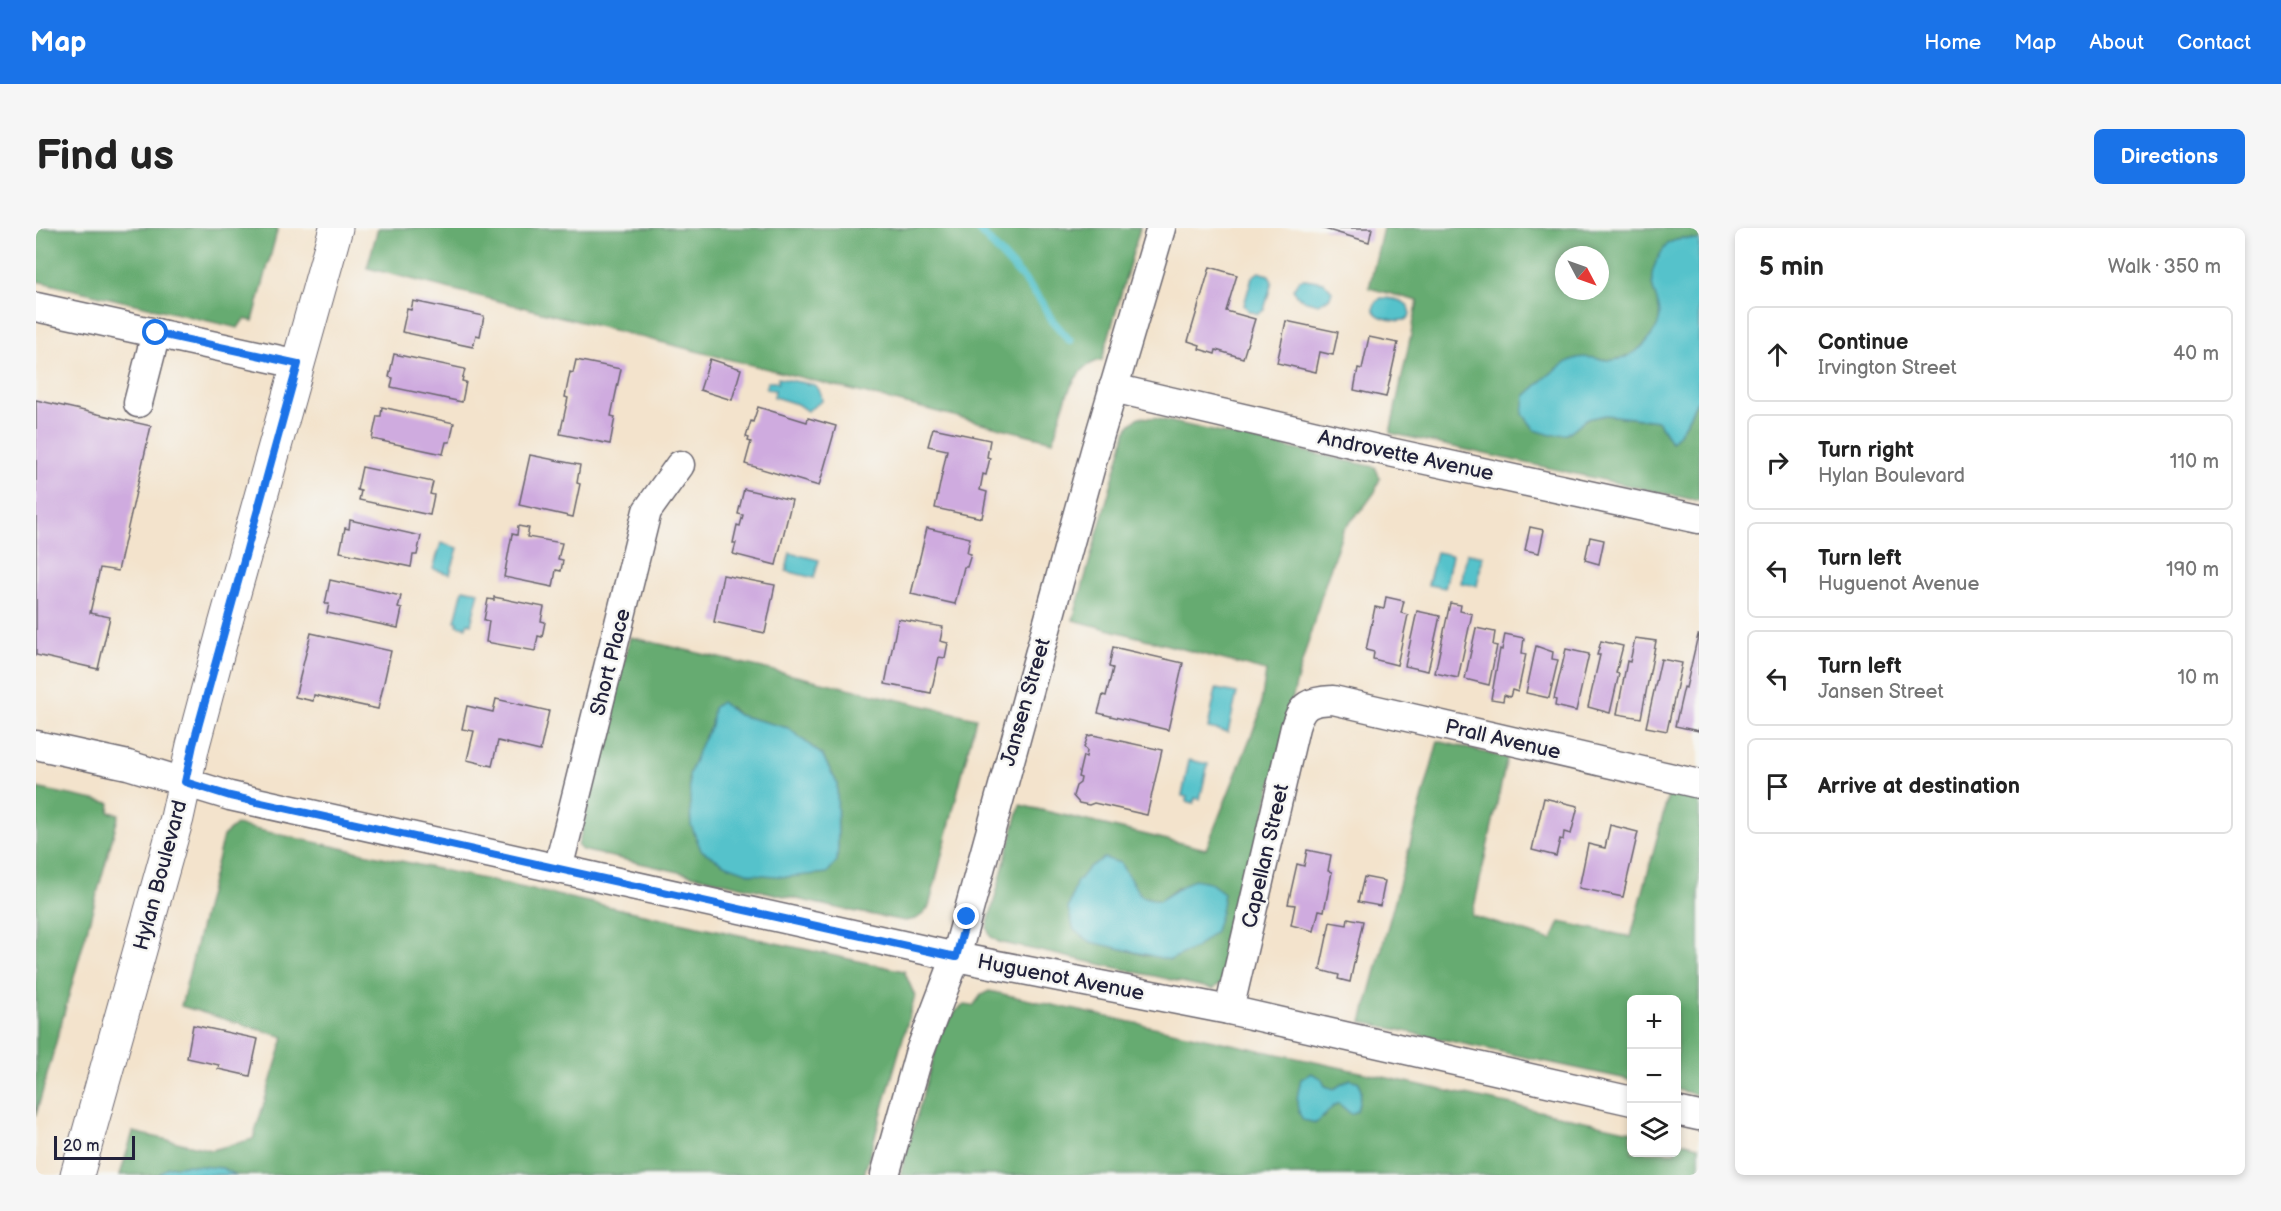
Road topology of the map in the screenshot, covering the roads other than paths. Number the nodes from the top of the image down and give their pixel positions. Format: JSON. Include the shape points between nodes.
{"nodes":[{"id":1,"x":336,"y":228,"type":"edge"},
{"id":2,"x":1161,"y":228,"type":"edge"},
{"id":3,"x":36,"y":307,"type":"edge"},
{"id":4,"x":156,"y":333,"type":"junction"},
{"id":5,"x":298,"y":364,"type":"junction"},
{"id":6,"x":1113,"y":388,"type":"junction"},
{"id":7,"x":138,"y":403,"type":"dead end"},
{"id":8,"x":680,"y":465,"type":"dead end"},
{"id":9,"x":1699,"y":519,"type":"edge"},
{"id":10,"x":1307,"y":705,"type":"joint"},
{"id":11,"x":36,"y":745,"type":"edge"},
{"id":12,"x":185,"y":782,"type":"junction"},
{"id":13,"x":1699,"y":784,"type":"edge"},
{"id":14,"x":558,"y":868,"type":"junction"},
{"id":15,"x":956,"y":957,"type":"junction"},
{"id":16,"x":1229,"y":1010,"type":"junction"},
{"id":17,"x":1627,"y":1100,"type":"edge"},
{"id":18,"x":1681,"y":1112,"type":"edge"},
{"id":19,"x":1699,"y":1116,"type":"edge"},
{"id":20,"x":77,"y":1175,"type":"edge"},
{"id":21,"x":885,"y":1175,"type":"edge"}],
"edges":[{"from":1,"to":5,"type":"main road","name":"Hylan Boulevard"},
{"from":2,"to":6,"type":"street","name":"Jansen Street"},
{"from":3,"to":4,"type":"street"},
{"from":4,"to":5,"type":"street"},
{"from":4,"to":7,"type":"street"},
{"from":5,"to":12,"type":"main road","name":"Hylan Boulevard"},
{"from":6,"to":9,"type":"street","name":"Androvette Avenue"},
{"from":6,"to":15,"type":"street","name":"Jansen Street"},
{"from":8,"to":14,"type":"street","name":"Short Place","via":[[647,511]]},
{"from":10,"to":13,"type":"street","name":"Prall Avenue","via":[[1333,700]]},
{"from":10,"to":16,"type":"street","name":"Capellan Street","via":[[1295,727]]},
{"from":11,"to":12,"type":"street","name":"Huguenot Avenue"},
{"from":12,"to":14,"type":"street","name":"Huguenot Avenue","via":[[230,796]]},
{"from":12,"to":20,"type":"main road","name":"Hylan Boulevard"},
{"from":14,"to":15,"type":"street","name":"Huguenot Avenue"},
{"from":15,"to":16,"type":"street","name":"Huguenot Avenue"},
{"from":15,"to":21,"type":"street","name":"Jansen Street","via":[[919,1054]]},
{"from":16,"to":17,"type":"street","name":"Huguenot Avenue"},
{"from":18,"to":19,"type":"street"}]}
